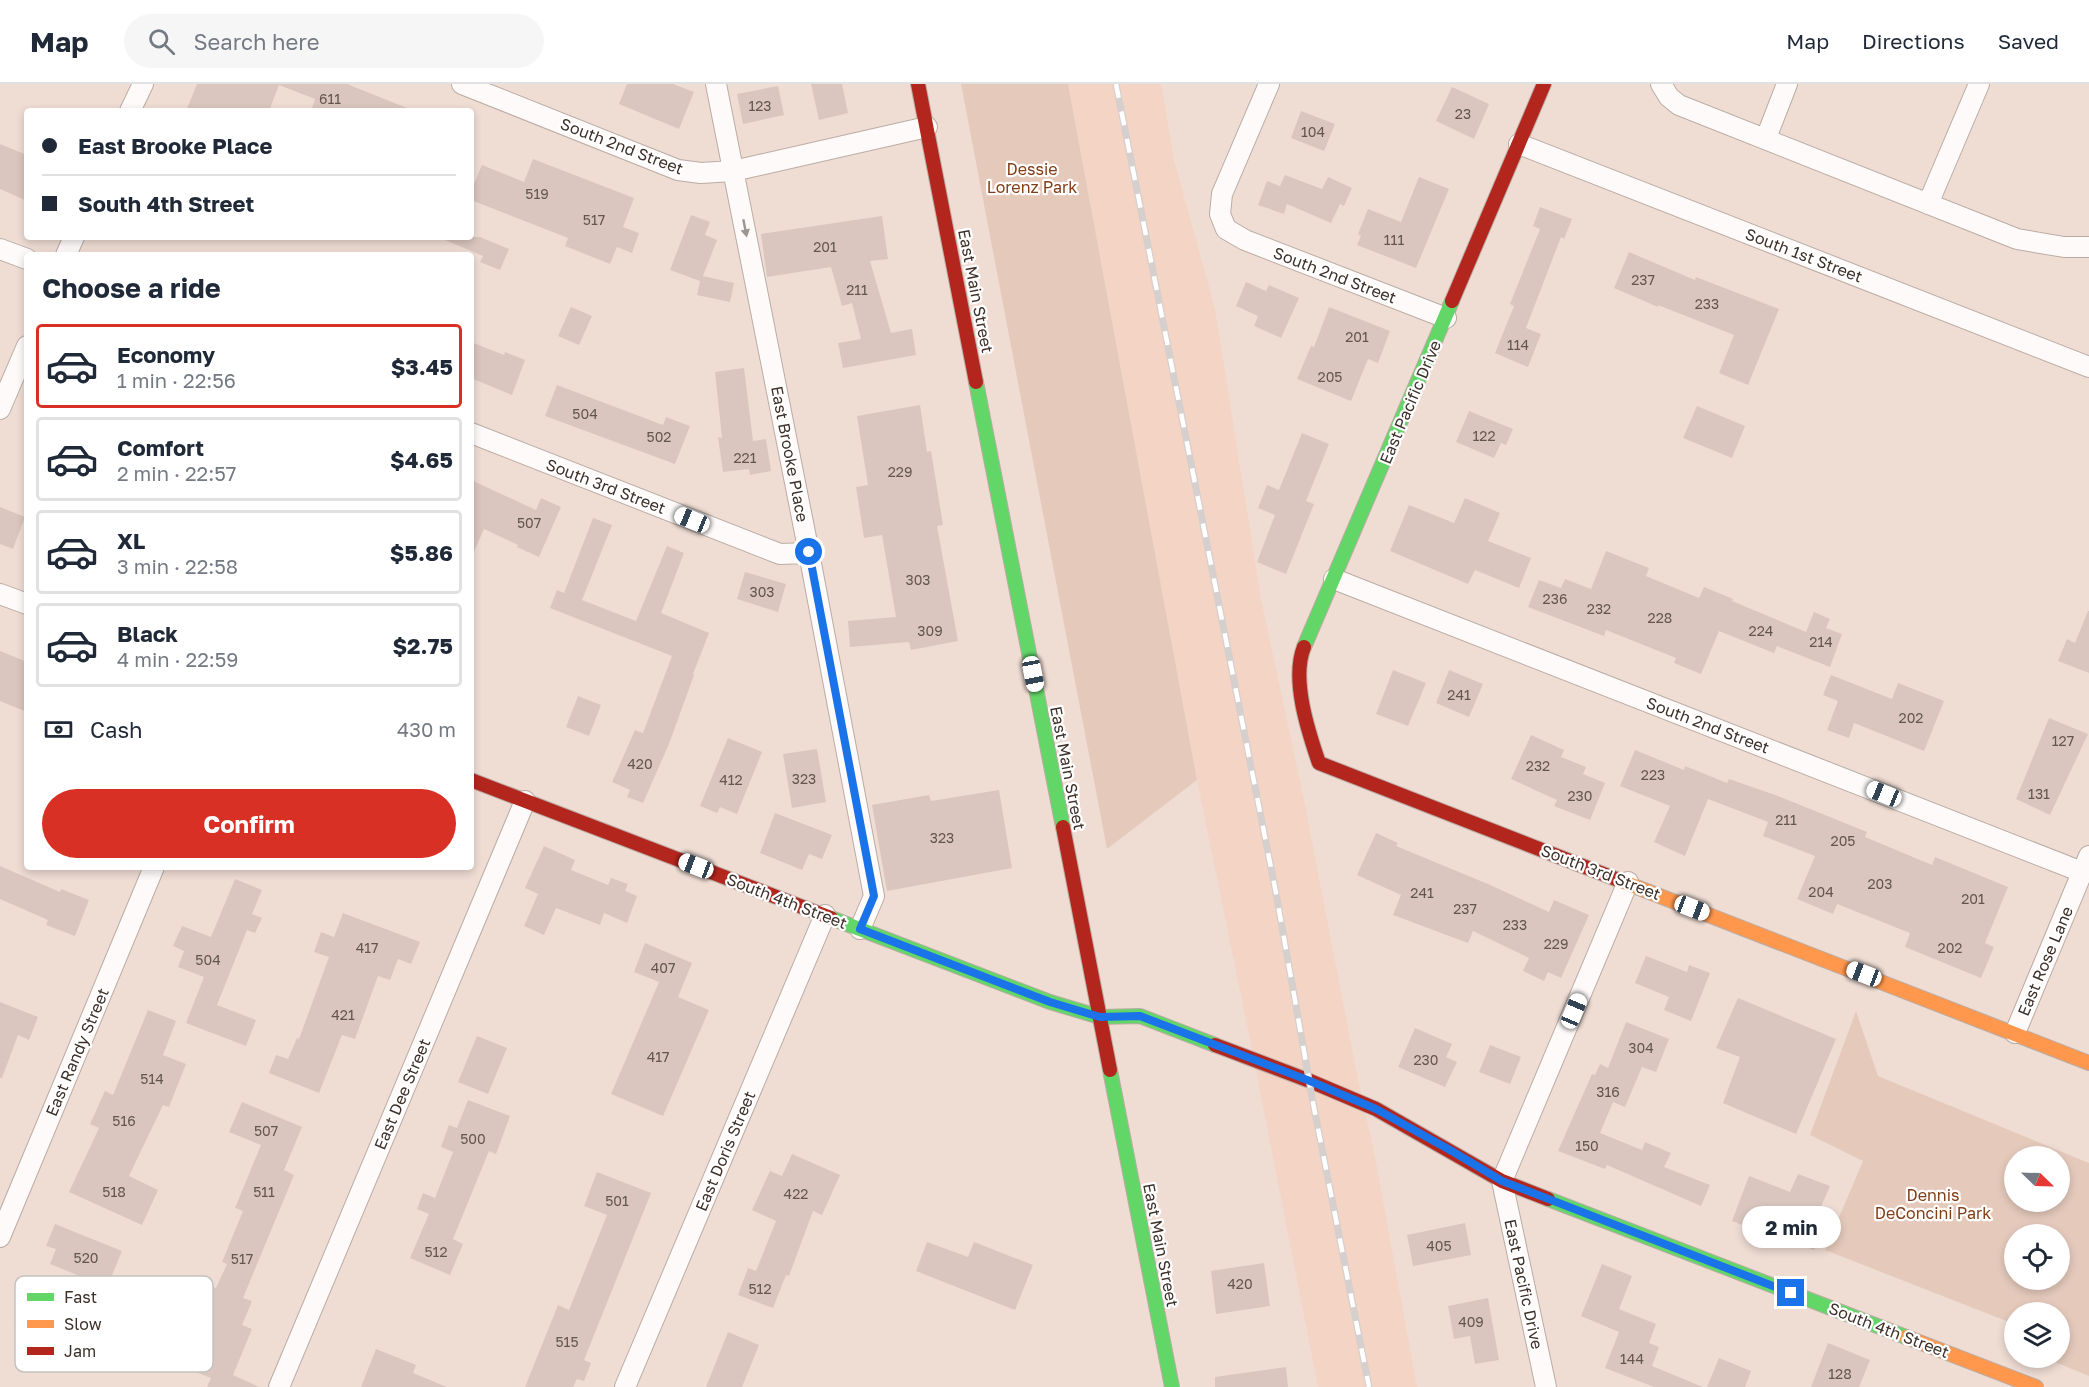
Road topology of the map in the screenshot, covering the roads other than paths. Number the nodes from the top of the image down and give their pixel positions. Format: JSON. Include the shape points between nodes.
{"nodes":[{"id":1,"x":143,"y":84,"type":"edge"},
{"id":2,"x":462,"y":84,"type":"edge"},
{"id":3,"x":716,"y":84,"type":"edge"},
{"id":4,"x":918,"y":84,"type":"edge"},
{"id":5,"x":1269,"y":84,"type":"edge"},
{"id":6,"x":1544,"y":84,"type":"edge"},
{"id":7,"x":1660,"y":84,"type":"edge"},
{"id":8,"x":1787,"y":84,"type":"edge"},
{"id":9,"x":1979,"y":84,"type":"edge"},
{"id":10,"x":131,"y":108,"type":"edge"},
{"id":11,"x":927,"y":127,"type":"junction"},
{"id":12,"x":1766,"y":138,"type":"junction"},
{"id":13,"x":1519,"y":144,"type":"junction"},
{"id":14,"x":733,"y":171,"type":"junction"},
{"id":15,"x":1928,"y":204,"type":"junction"},
{"id":16,"x":2089,"y":247,"type":"edge"},
{"id":17,"x":0,"y":249,"type":"edge"},
{"id":18,"x":24,"y":258,"type":"edge"},
{"id":19,"x":1446,"y":318,"type":"junction"},
{"id":20,"x":24,"y":353,"type":"edge"},
{"id":21,"x":2089,"y":367,"type":"edge"},
{"id":22,"x":0,"y":409,"type":"edge"},
{"id":23,"x":474,"y":434,"type":"edge"},
{"id":24,"x":809,"y":552,"type":"junction"},
{"id":25,"x":1335,"y":579,"type":"junction"},
{"id":26,"x":0,"y":594,"type":"edge"},
{"id":27,"x":24,"y":603,"type":"edge"},
{"id":28,"x":1305,"y":723,"type":"joint"},
{"id":29,"x":474,"y":781,"type":"edge"},
{"id":30,"x":525,"y":801,"type":"junction"},
{"id":31,"x":2086,"y":864,"type":"edge"},
{"id":32,"x":153,"y":870,"type":"edge"},
{"id":33,"x":1628,"y":882,"type":"junction"},
{"id":34,"x":825,"y":915,"type":"junction"},
{"id":35,"x":860,"y":929,"type":"junction"},
{"id":36,"x":1100,"y":1017,"type":"junction"},
{"id":37,"x":2015,"y":1033,"type":"junction"},
{"id":38,"x":2089,"y":1063,"type":"edge"},
{"id":39,"x":1502,"y":1181,"type":"junction"},
{"id":40,"x":0,"y":1237,"type":"edge"},
{"id":41,"x":279,"y":1387,"type":"edge"},
{"id":42,"x":625,"y":1387,"type":"edge"},
{"id":43,"x":1172,"y":1387,"type":"edge"},
{"id":44,"x":1546,"y":1387,"type":"edge"},
{"id":45,"x":2036,"y":1387,"type":"edge"}],
"edges":[{"from":1,"to":10,"type":"street"},
{"from":2,"to":14,"type":"street","name":"South 2nd Street","via":[[678,170]]},
{"from":3,"to":14,"type":"street","name":"East Brooke Place"},
{"from":4,"to":11,"type":"street","name":"East Main Street"},
{"from":5,"to":19,"type":"street","name":"South 2nd Street","via":[[1222,194],[1220,214],[1226,229],[1245,240]]},
{"from":6,"to":13,"type":"street","name":"East Pacific Drive"},
{"from":7,"to":12,"type":"street","via":[[1680,105]]},
{"from":8,"to":12,"type":"street"},
{"from":9,"to":15,"type":"street"},
{"from":11,"to":14,"type":"street","name":"South 2nd Street"},
{"from":11,"to":36,"type":"street","name":"East Main Street"},
{"from":12,"to":15,"type":"street"},
{"from":13,"to":19,"type":"street","name":"East Pacific Drive"},
{"from":13,"to":21,"type":"street","name":"South 1st Street"},
{"from":14,"to":24,"type":"street","name":"East Brooke Place","one_way":true},
{"from":15,"to":16,"type":"street","via":[[2017,239]]},
{"from":17,"to":18,"type":"street"},
{"from":19,"to":25,"type":"street","name":"East Pacific Drive"},
{"from":20,"to":22,"type":"street"},
{"from":23,"to":24,"type":"street","name":"South 3rd Street","via":[[780,554]]},
{"from":24,"to":35,"type":"street","name":"East Brooke Place","via":[[874,896]]},
{"from":25,"to":28,"type":"street","name":"East Pacific Drive","via":[[1301,655],[1299,673]]},
{"from":25,"to":31,"type":"street","name":"South 2nd Street"},
{"from":26,"to":27,"type":"street"},
{"from":28,"to":33,"type":"street","name":"South 3rd Street","via":[[1318,763]]},
{"from":29,"to":30,"type":"street","name":"South 4th Street"},
{"from":30,"to":34,"type":"street","name":"South 4th Street"},
{"from":30,"to":41,"type":"street","name":"East Dee Street"},
{"from":31,"to":37,"type":"street","name":"East Rose Lane"},
{"from":32,"to":40,"type":"street","name":"East Randy Street"},
{"from":33,"to":37,"type":"street","name":"South 3rd Street"},
{"from":33,"to":39,"type":"street"},
{"from":34,"to":35,"type":"street","name":"South 4th Street"},
{"from":34,"to":42,"type":"street","name":"East Doris Street"},
{"from":35,"to":36,"type":"street","name":"South 4th Street","via":[[1050,1002]]},
{"from":36,"to":39,"type":"street","name":"South 4th Street","via":[[1140,1016],[1310,1081],[1376,1109]]},
{"from":36,"to":43,"type":"street","name":"East Main Street"},
{"from":37,"to":38,"type":"street","name":"South 3rd Street"},
{"from":39,"to":44,"type":"street","name":"East Pacific Drive"},
{"from":39,"to":45,"type":"street","name":"South 4th Street"}]}
